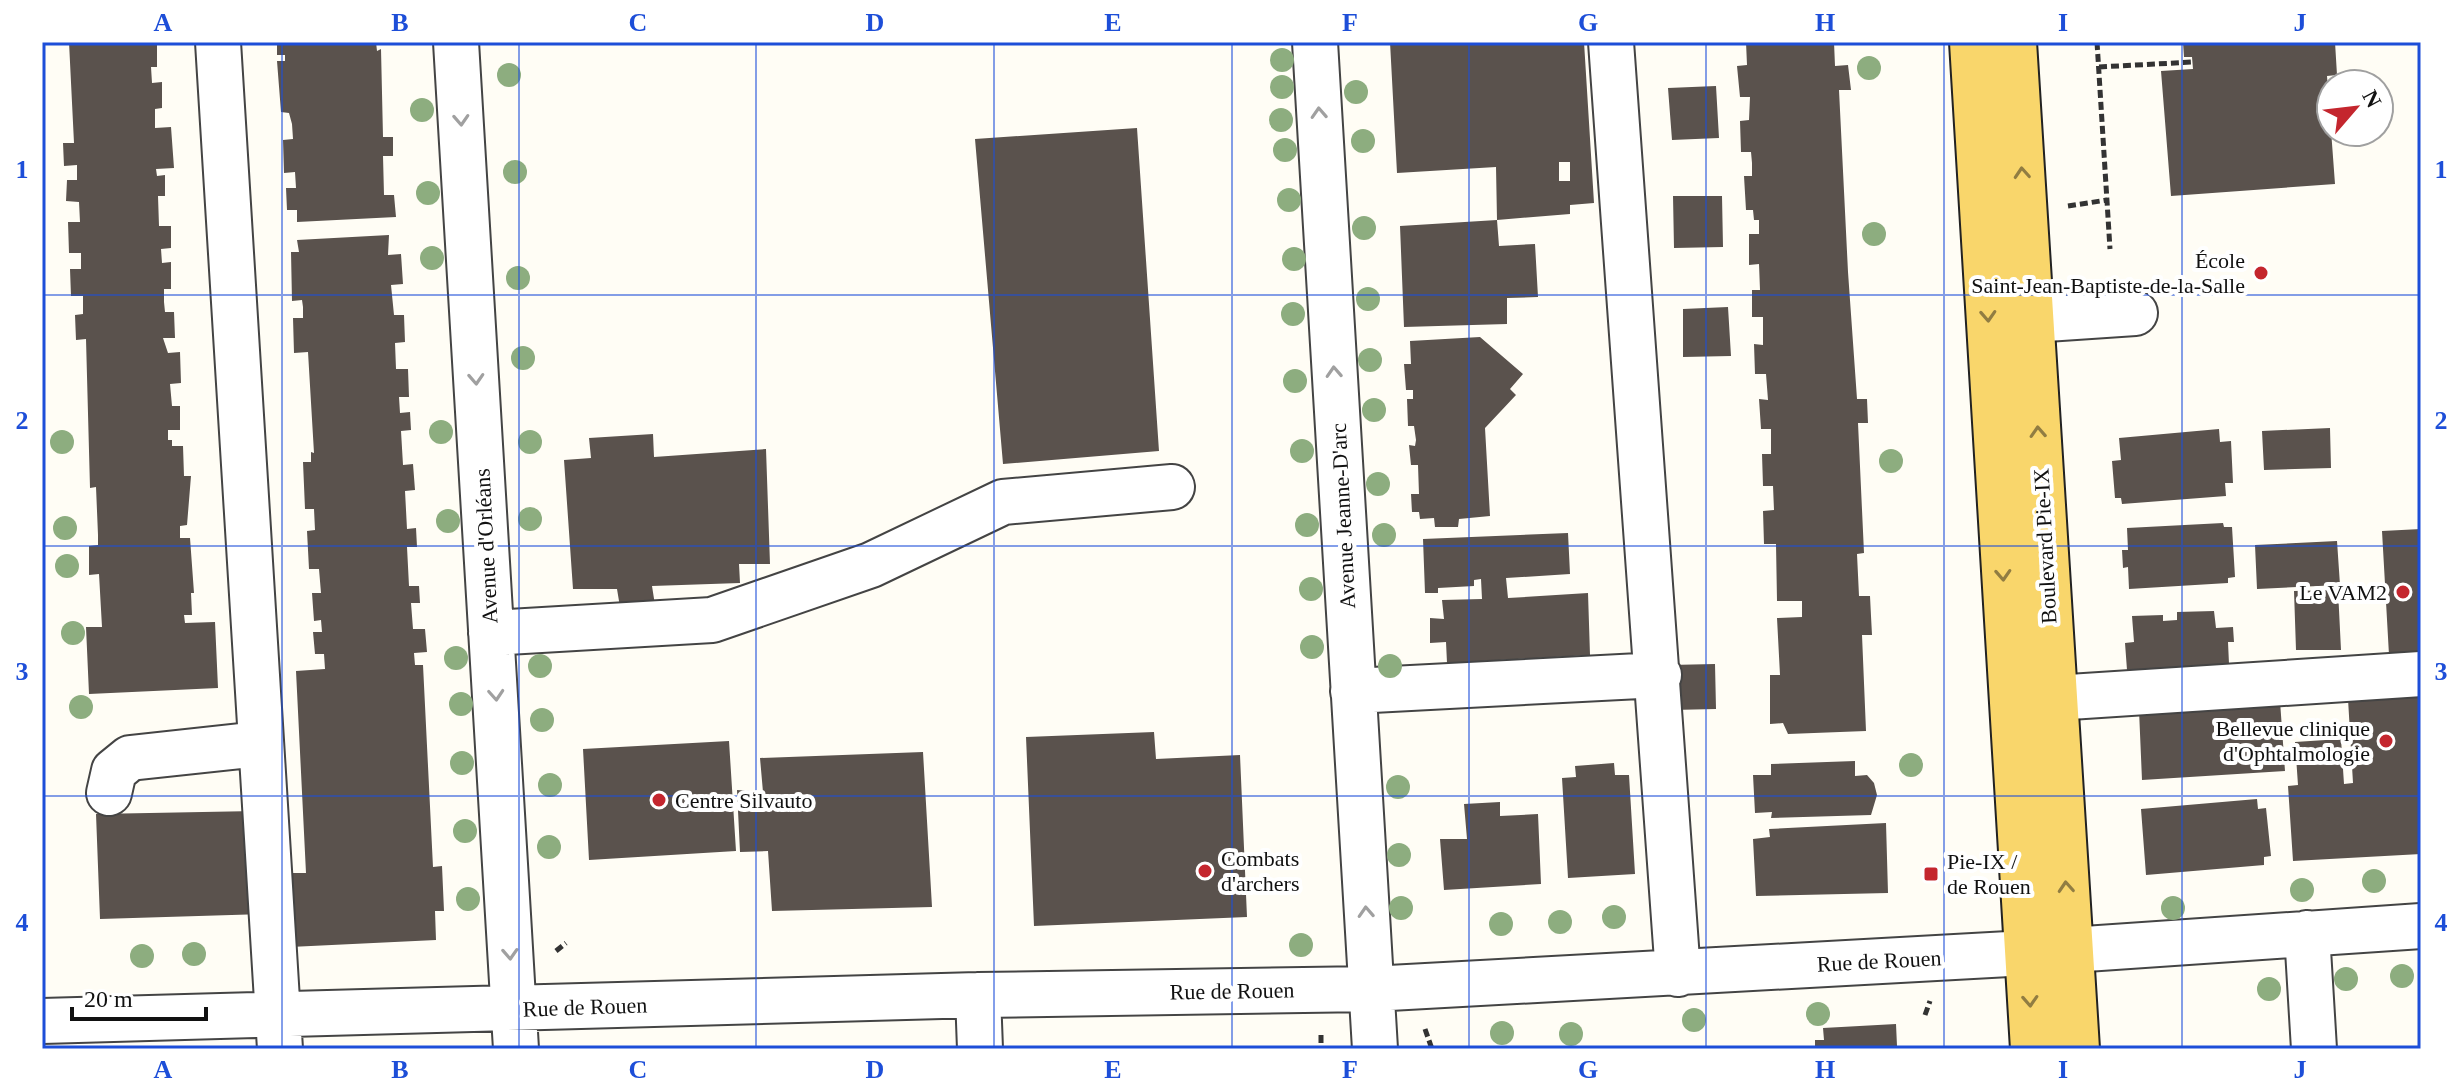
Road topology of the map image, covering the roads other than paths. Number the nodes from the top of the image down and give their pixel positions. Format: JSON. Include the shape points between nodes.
{"nodes":[{"id":1,"x":218,"y":42,"type":"edge"},
{"id":2,"x":456,"y":42,"type":"edge"},
{"id":3,"x":1315,"y":42,"type":"edge"},
{"id":4,"x":1611,"y":42,"type":"edge"},
{"id":5,"x":1972,"y":42,"type":"edge"},
{"id":6,"x":2014,"y":42,"type":"edge"},
{"id":7,"x":2135,"y":313,"type":"dead end"},
{"id":8,"x":2031,"y":320,"type":"junction"},
{"id":9,"x":1172,"y":487,"type":"dead end"},
{"id":10,"x":491,"y":633,"type":"junction"},
{"id":11,"x":2421,"y":674,"type":"edge"},
{"id":12,"x":1659,"y":675,"type":"junction"},
{"id":13,"x":1353,"y":691,"type":"junction"},
{"id":14,"x":2054,"y":698,"type":"junction"},
{"id":15,"x":259,"y":744,"type":"junction"},
{"id":16,"x":109,"y":793,"type":"dead end"},
{"id":17,"x":2421,"y":926,"type":"edge"},
{"id":18,"x":2307,"y":933,"type":"junction"},
{"id":19,"x":2048,"y":952,"type":"junction"},
{"id":20,"x":1678,"y":974,"type":"junction"},
{"id":21,"x":1371,"y":989,"type":"junction"},
{"id":22,"x":978,"y":995,"type":"junction"},
{"id":23,"x":42,"y":1021,"type":"edge"},
{"id":24,"x":514,"y":1029,"type":"edge"},
{"id":25,"x":279,"y":1032,"type":"edge"},
{"id":26,"x":980,"y":1049,"type":"edge"},
{"id":27,"x":1375,"y":1049,"type":"edge"},
{"id":28,"x":2033,"y":1049,"type":"edge"},
{"id":29,"x":2077,"y":1049,"type":"edge"},
{"id":30,"x":2314,"y":1049,"type":"edge"}],
"edges":[{"from":1,"to":15,"type":"street"},
{"from":2,"to":10,"type":"street","name":"Avenue d'Orléans","one_way":true},
{"from":13,"to":3,"type":"street","name":"Avenue Jeanne-D'arc","one_way":true},
{"from":4,"to":12,"type":"street"},
{"from":5,"to":19,"type":"main road","name":"Boulevard Pie-IX","one_way":true},
{"from":8,"to":6,"type":"main road","name":"Boulevard Pie-IX","one_way":true},
{"from":7,"to":8,"type":"street"},
{"from":14,"to":8,"type":"main road","name":"Boulevard Pie-IX","one_way":true},
{"from":9,"to":10,"type":"street","via":[[1003,502],[871,565],[712,620]]},
{"from":10,"to":24,"type":"street","name":"Avenue d'Orléans","one_way":true},
{"from":11,"to":14,"type":"street"},
{"from":12,"to":13,"type":"street"},
{"from":12,"to":20,"type":"street"},
{"from":21,"to":13,"type":"street","name":"Avenue Jeanne-D'arc","one_way":true},
{"from":19,"to":14,"type":"main road","name":"Boulevard Pie-IX","one_way":true},
{"from":15,"to":16,"type":"street","via":[[130,758],[114,771]]},
{"from":15,"to":25,"type":"street"},
{"from":17,"to":18,"type":"street","name":"Rue de Rouen"},
{"from":18,"to":19,"type":"street","name":"Rue de Rouen"},
{"from":18,"to":30,"type":"street"},
{"from":19,"to":20,"type":"street","name":"Rue de Rouen"},
{"from":19,"to":28,"type":"main road","name":"Boulevard Pie-IX","one_way":true},
{"from":19,"to":29,"type":"main road","name":"Boulevard Pie-IX"},
{"from":20,"to":21,"type":"street","name":"Rue de Rouen"},
{"from":21,"to":22,"type":"street","name":"Rue de Rouen"},
{"from":21,"to":27,"type":"street"},
{"from":22,"to":24,"type":"street","name":"Rue de Rouen"},
{"from":22,"to":26,"type":"street"},
{"from":23,"to":25,"type":"street","name":"Rue de Rouen"},
{"from":24,"to":25,"type":"street","name":"Rue de Rouen"}]}
